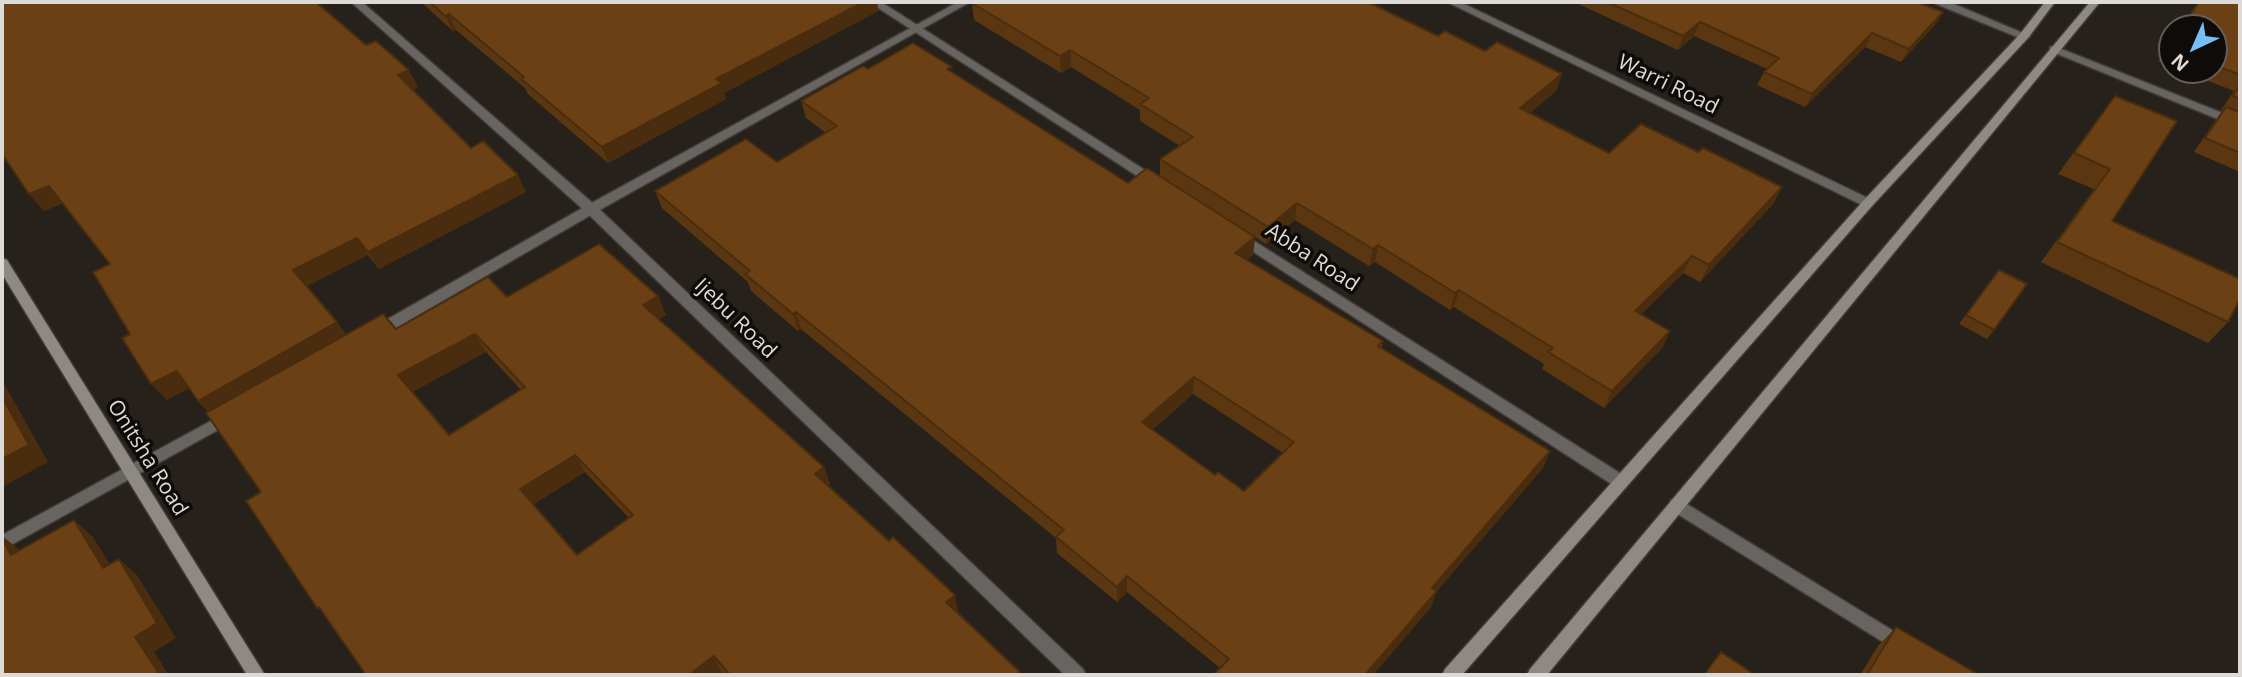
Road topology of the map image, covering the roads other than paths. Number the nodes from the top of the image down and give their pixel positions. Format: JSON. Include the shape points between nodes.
{"nodes":[{"id":1,"x":356,"y":2,"type":"edge"},
{"id":2,"x":874,"y":2,"type":"edge"},
{"id":3,"x":965,"y":2,"type":"edge"},
{"id":4,"x":1452,"y":2,"type":"edge"},
{"id":5,"x":1940,"y":2,"type":"edge"},
{"id":6,"x":2050,"y":2,"type":"edge"},
{"id":7,"x":2095,"y":2,"type":"edge"},
{"id":8,"x":917,"y":29,"type":"junction"},
{"id":9,"x":2024,"y":36,"type":"junction"},
{"id":10,"x":2054,"y":50,"type":"junction"},
{"id":11,"x":2240,"y":124,"type":"edge"},
{"id":12,"x":1163,"y":187,"type":"edge"},
{"id":13,"x":1868,"y":203,"type":"junction"},
{"id":14,"x":591,"y":209,"type":"junction"},
{"id":15,"x":1234,"y":233,"type":"edge"},
{"id":16,"x":2,"y":263,"type":"edge"},
{"id":17,"x":362,"y":341,"type":"edge"},
{"id":18,"x":241,"y":410,"type":"edge"},
{"id":19,"x":132,"y":473,"type":"junction"},
{"id":20,"x":1621,"y":482,"type":"junction"},
{"id":21,"x":1677,"y":505,"type":"junction"},
{"id":22,"x":2,"y":543,"type":"edge"},
{"id":23,"x":1917,"y":654,"type":"edge"},
{"id":24,"x":256,"y":675,"type":"edge"},
{"id":25,"x":1077,"y":675,"type":"edge"},
{"id":26,"x":1451,"y":675,"type":"edge"},
{"id":27,"x":1536,"y":675,"type":"edge"}],
"edges":[{"from":1,"to":14,"type":"street","name":"Ijebu Road"},
{"from":2,"to":8,"type":"street"},
{"from":3,"to":8,"type":"street"},
{"from":4,"to":13,"type":"street","name":"Warri Road"},
{"from":5,"to":9,"type":"street"},
{"from":6,"to":9,"type":"main road"},
{"from":7,"to":10,"type":"main road"},
{"from":8,"to":12,"type":"street"},
{"from":8,"to":14,"type":"street"},
{"from":9,"to":13,"type":"main road"},
{"from":10,"to":11,"type":"street"},
{"from":10,"to":21,"type":"main road"},
{"from":13,"to":20,"type":"main road"},
{"from":14,"to":17,"type":"street"},
{"from":14,"to":25,"type":"street","name":"Ijebu Road"},
{"from":15,"to":20,"type":"street","name":"Abba Road"},
{"from":16,"to":19,"type":"main road","name":"Onitsha Road"},
{"from":18,"to":19,"type":"street"},
{"from":19,"to":22,"type":"street"},
{"from":19,"to":24,"type":"main road","name":"Onitsha Road"},
{"from":20,"to":26,"type":"main road"},
{"from":21,"to":23,"type":"street"},
{"from":21,"to":27,"type":"main road"}]}
